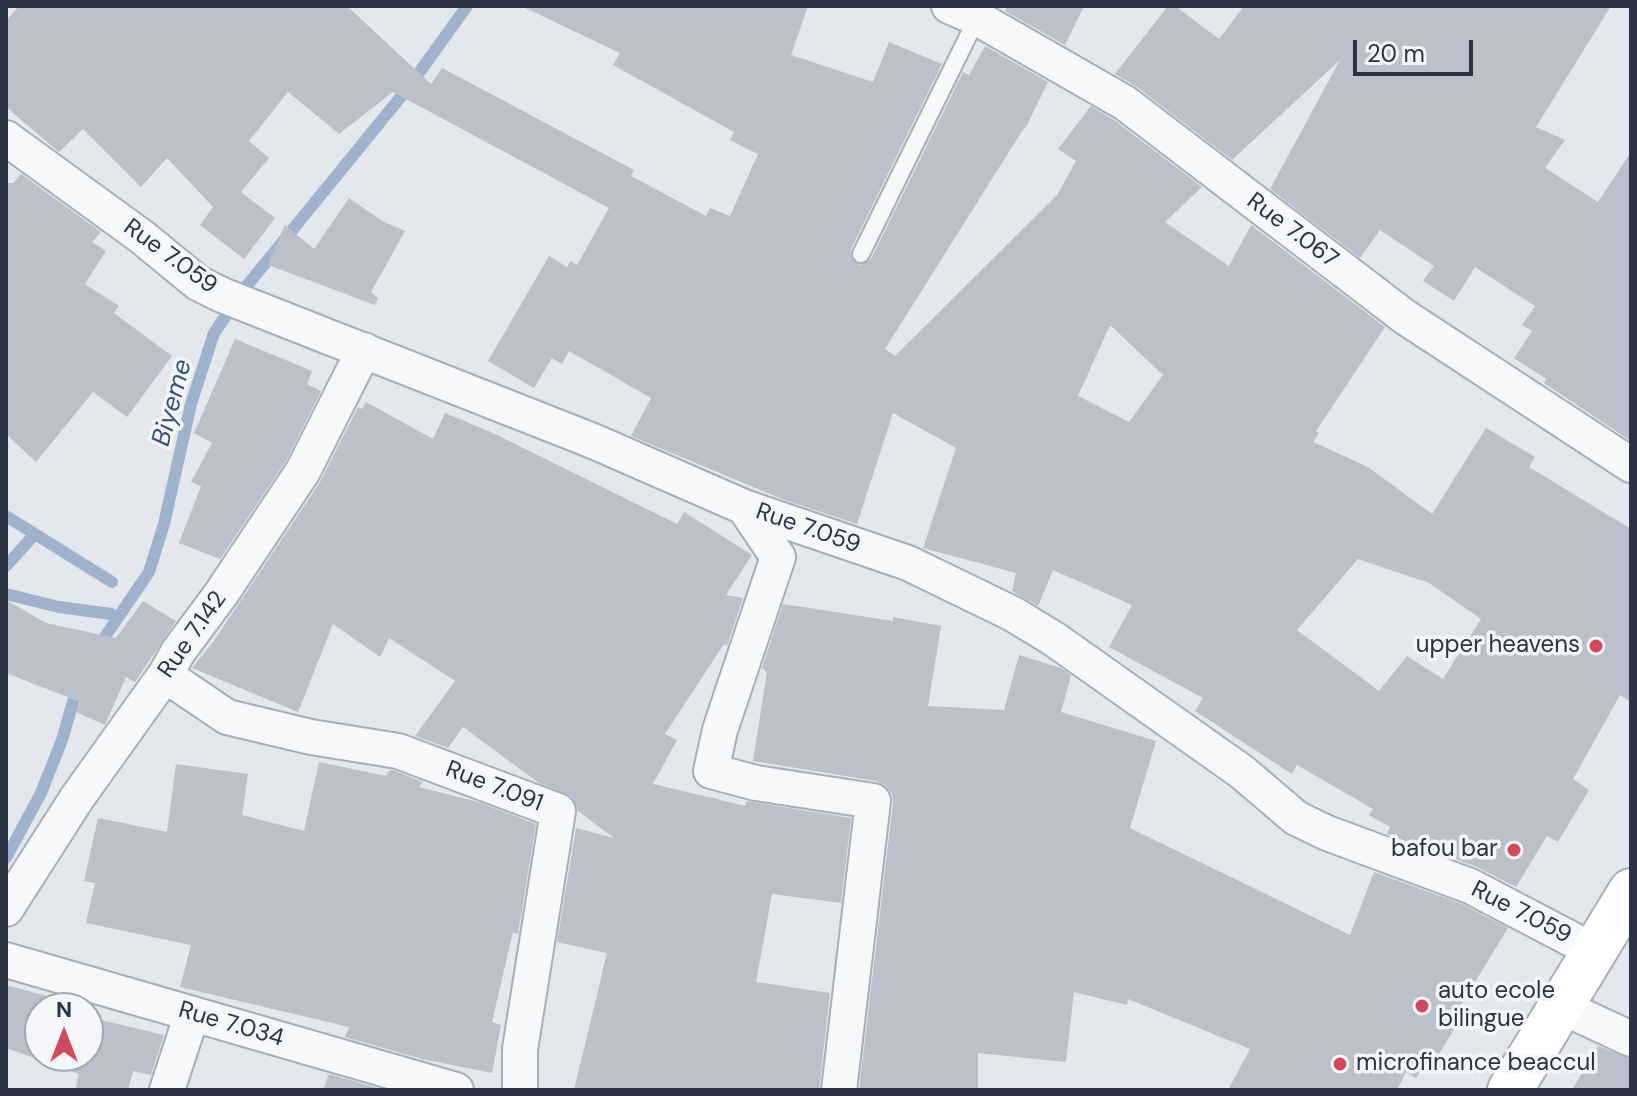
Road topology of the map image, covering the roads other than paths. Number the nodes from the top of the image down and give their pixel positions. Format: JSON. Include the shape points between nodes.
{"nodes":[{"id":1,"x":963,"y":12,"type":"edge"},
{"id":2,"x":6,"y":138,"type":"edge"},
{"id":3,"x":861,"y":254,"type":"dead end"},
{"id":4,"x":364,"y":350,"type":"junction"},
{"id":5,"x":1631,"y":465,"type":"edge"},
{"id":6,"x":744,"y":507,"type":"junction"},
{"id":7,"x":165,"y":675,"type":"junction"},
{"id":8,"x":1631,"y":891,"type":"edge"},
{"id":9,"x":6,"y":909,"type":"edge"},
{"id":10,"x":1594,"y":951,"type":"junction"},
{"id":11,"x":6,"y":960,"type":"edge"},
{"id":12,"x":1560,"y":1006,"type":"junction"},
{"id":13,"x":192,"y":1014,"type":"junction"},
{"id":14,"x":1631,"y":1039,"type":"edge"},
{"id":15,"x":167,"y":1090,"type":"edge"},
{"id":16,"x":456,"y":1090,"type":"edge"},
{"id":17,"x":520,"y":1090,"type":"edge"},
{"id":18,"x":839,"y":1090,"type":"edge"},
{"id":19,"x":1510,"y":1090,"type":"edge"}],
"edges":[{"from":1,"to":3,"type":"lane"},
{"from":1,"to":5,"type":"street","name":"Rue 7.067","via":[[1125,103],[1405,317]]},
{"from":2,"to":4,"type":"street","name":"Rue 7.059","via":[[198,283]]},
{"from":4,"to":6,"type":"street","name":"Rue 7.059"},
{"from":4,"to":7,"type":"street","name":"Rue 7.142","via":[[303,471]]},
{"from":6,"to":10,"type":"street","name":"Rue 7.059","via":[[908,563],[1013,614],[1229,763],[1296,818],[1470,886]]},
{"from":6,"to":18,"type":"street","via":[[778,557],[711,771],[873,801]]},
{"from":7,"to":9,"type":"street","name":"Rue 7.142"},
{"from":7,"to":17,"type":"street","name":"Rue 7.091","via":[[227,717],[398,751],[558,811],[520,1049]]},
{"from":8,"to":10,"type":"main road"},
{"from":10,"to":12,"type":"main road"},
{"from":11,"to":13,"type":"street","name":"Rue 7.034"},
{"from":12,"to":14,"type":"street"},
{"from":12,"to":19,"type":"main road"},
{"from":13,"to":15,"type":"street"},
{"from":13,"to":16,"type":"street","name":"Rue 7.034"}]}
